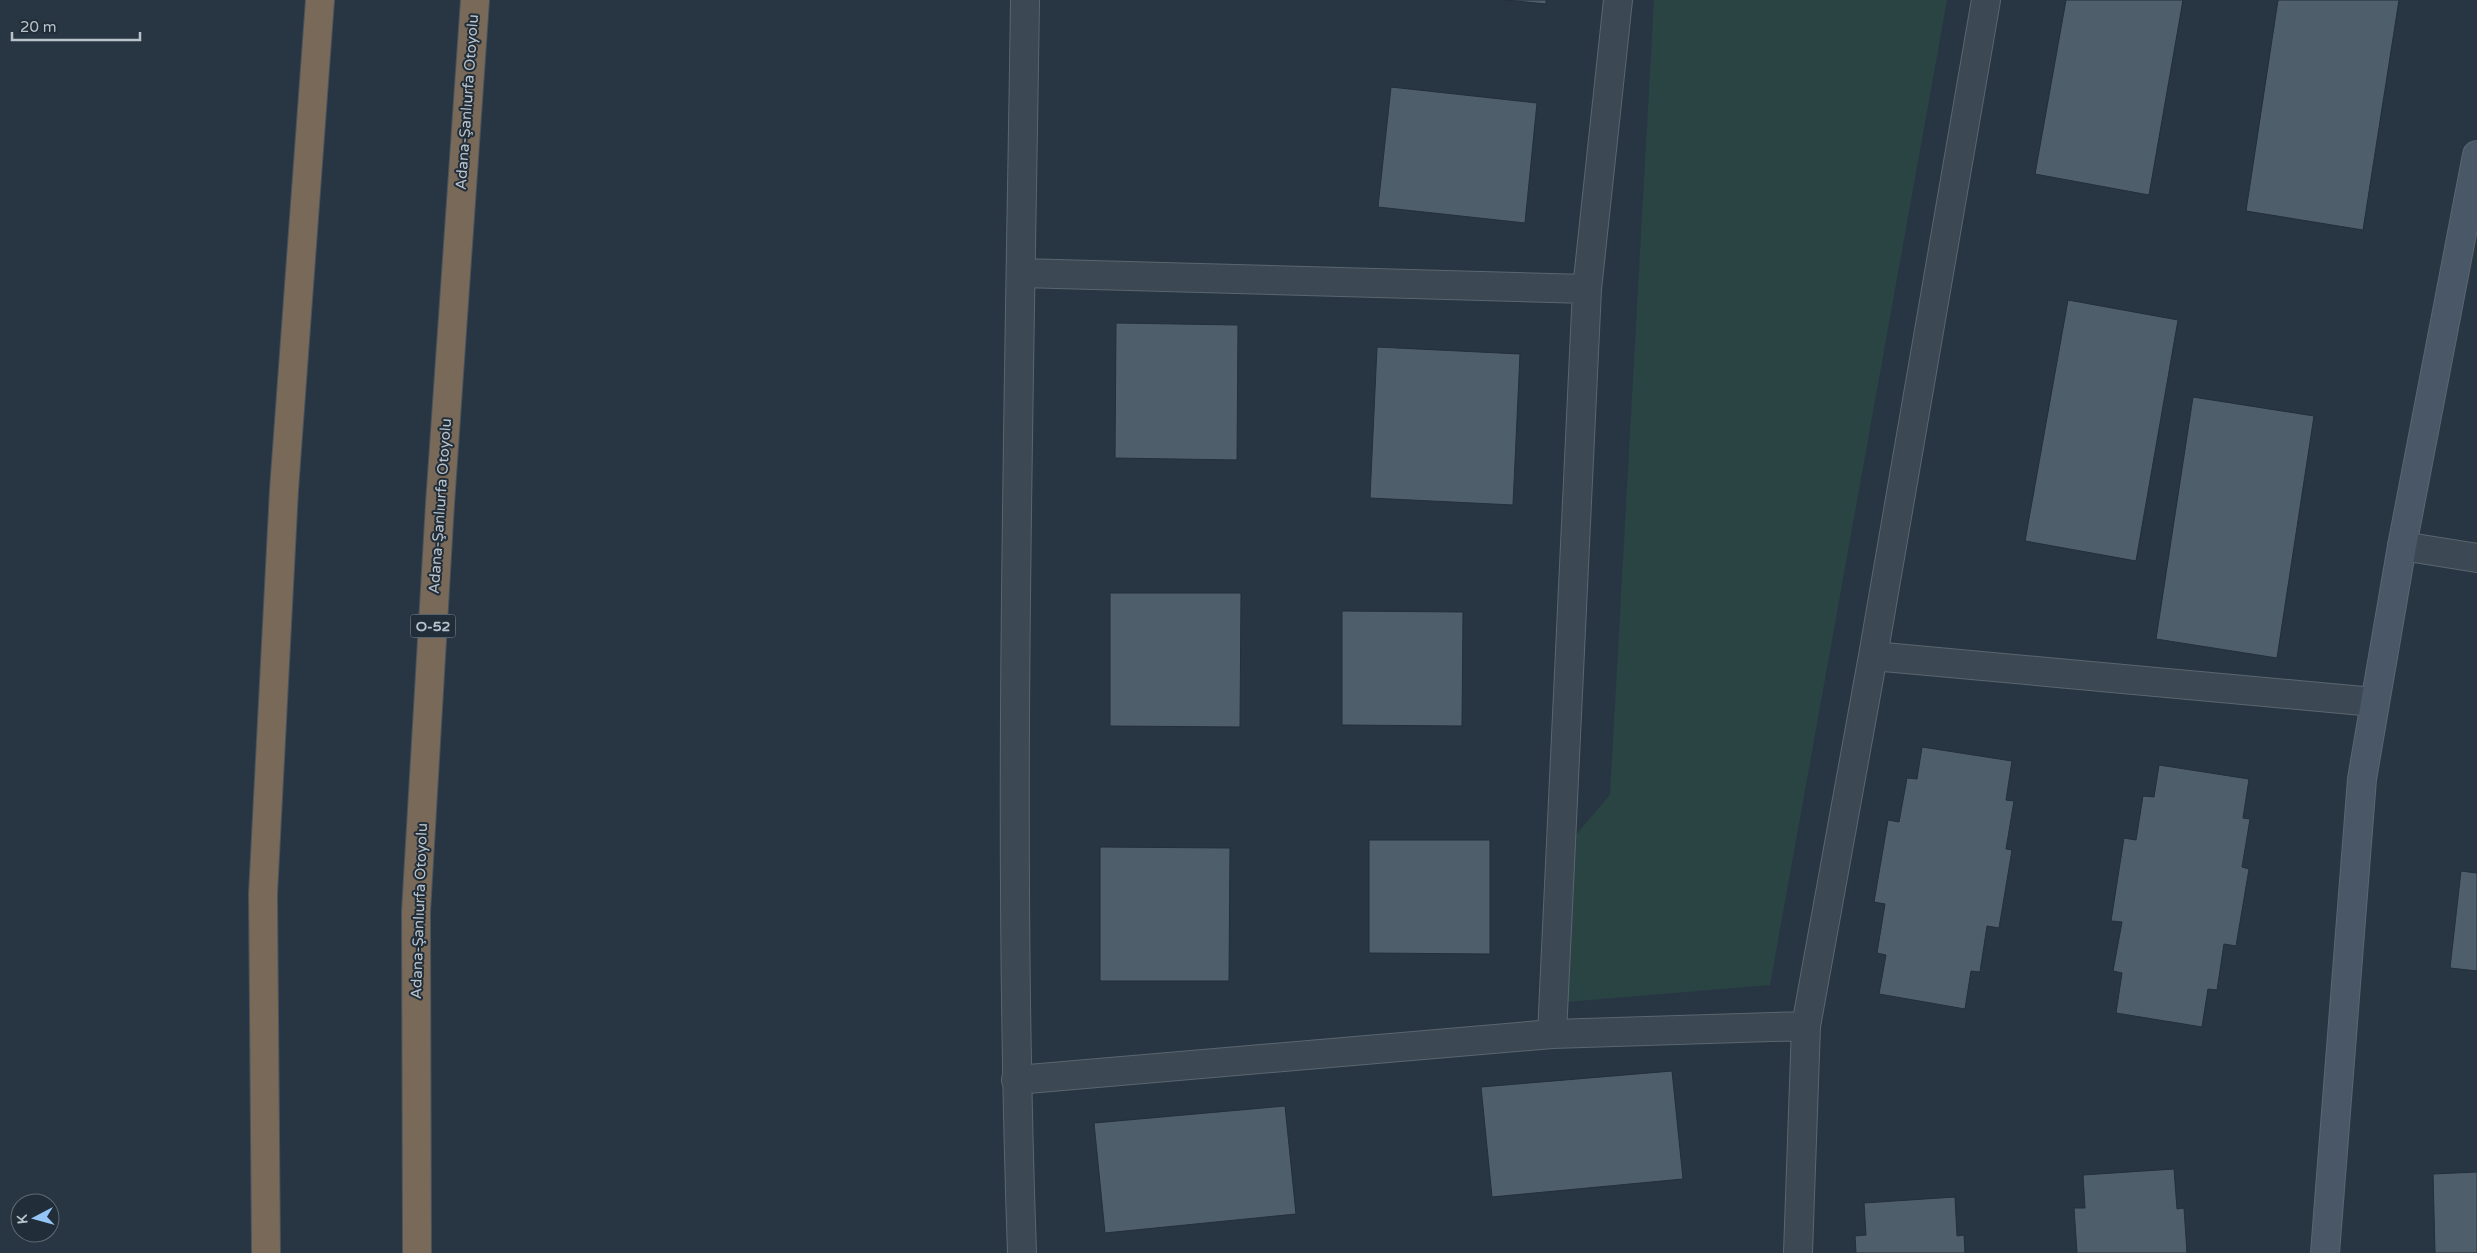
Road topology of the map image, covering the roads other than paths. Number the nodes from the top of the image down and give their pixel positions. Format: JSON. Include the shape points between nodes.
{"nodes":[{"id":1,"x":320,"y":0,"type":"edge"},
{"id":2,"x":475,"y":0,"type":"edge"},
{"id":3,"x":1025,"y":0,"type":"edge"},
{"id":4,"x":1618,"y":0,"type":"edge"},
{"id":5,"x":1986,"y":0,"type":"edge"},
{"id":6,"x":2477,"y":155,"type":"edge"},
{"id":7,"x":1021,"y":273,"type":"junction"},
{"id":8,"x":1587,"y":289,"type":"junction"},
{"id":9,"x":2402,"y":546,"type":"junction"},
{"id":10,"x":2477,"y":558,"type":"edge"},
{"id":11,"x":1873,"y":656,"type":"junction"},
{"id":12,"x":2374,"y":702,"type":"junction"},
{"id":13,"x":1806,"y":1026,"type":"junction"},
{"id":14,"x":1552,"y":1034,"type":"junction"},
{"id":15,"x":1016,"y":1080,"type":"junction"},
{"id":16,"x":266,"y":1253,"type":"edge"},
{"id":17,"x":417,"y":1253,"type":"edge"},
{"id":18,"x":1022,"y":1253,"type":"edge"},
{"id":19,"x":1798,"y":1253,"type":"edge"},
{"id":20,"x":2325,"y":1253,"type":"edge"}],
"edges":[{"from":1,"to":16,"type":"highway","via":[[284,490],[263,894]]},
{"from":2,"to":17,"type":"highway","name":"Adana-Şanlıurfa Otoyolu","number":"O-52","via":[[416,912]]},
{"from":3,"to":7,"type":"street"},
{"from":4,"to":8,"type":"street"},
{"from":5,"to":11,"type":"street"},
{"from":6,"to":9,"type":"street"},
{"from":7,"to":8,"type":"street"},
{"from":7,"to":15,"type":"street","via":[[1015,529]]},
{"from":8,"to":14,"type":"street"},
{"from":9,"to":10,"type":"street"},
{"from":9,"to":12,"type":"street"},
{"from":11,"to":12,"type":"street"},
{"from":11,"to":13,"type":"street"},
{"from":12,"to":20,"type":"street","via":[[2362,779]]},
{"from":13,"to":14,"type":"street"},
{"from":13,"to":19,"type":"street"},
{"from":14,"to":15,"type":"street"},
{"from":15,"to":18,"type":"street"}]}
